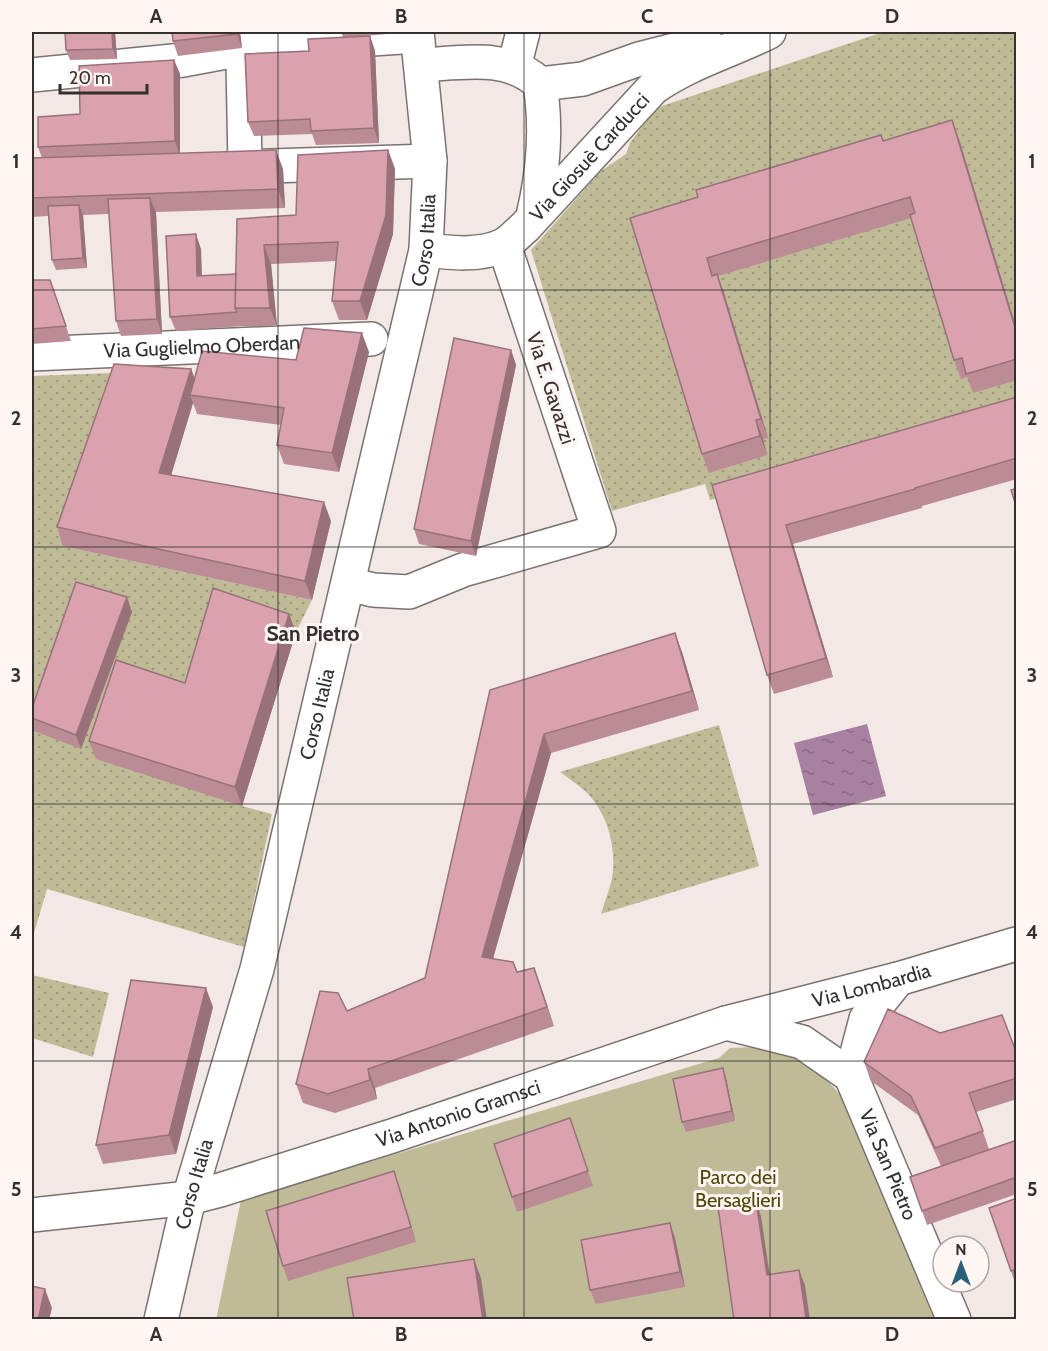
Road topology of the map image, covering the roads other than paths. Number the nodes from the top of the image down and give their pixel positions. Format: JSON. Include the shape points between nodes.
{"nodes":[{"id":1,"x":523,"y":32,"type":"edge"},
{"id":2,"x":755,"y":32,"type":"edge"},
{"id":3,"x":769,"y":32,"type":"edge"},
{"id":4,"x":252,"y":39,"type":"edge"},
{"id":5,"x":419,"y":44,"type":"edge"},
{"id":6,"x":32,"y":75,"type":"edge"},
{"id":7,"x":527,"y":75,"type":"junction"},
{"id":8,"x":430,"y":161,"type":"junction"},
{"id":9,"x":245,"y":167,"type":"junction"},
{"id":10,"x":204,"y":168,"type":"edge"},
{"id":11,"x":533,"y":216,"type":"junction"},
{"id":12,"x":504,"y":245,"type":"junction"},
{"id":13,"x":426,"y":250,"type":"junction"},
{"id":14,"x":371,"y":339,"type":"dead end"},
{"id":15,"x":32,"y":354,"type":"edge"},
{"id":16,"x":349,"y":584,"type":"junction"},
{"id":17,"x":1017,"y":944,"type":"edge"},
{"id":18,"x":898,"y":979,"type":"junction"},
{"id":19,"x":726,"y":1023,"type":"junction"},
{"id":20,"x":850,"y":1076,"type":"junction"},
{"id":21,"x":189,"y":1198,"type":"junction"},
{"id":22,"x":32,"y":1215,"type":"edge"},
{"id":23,"x":161,"y":1320,"type":"edge"},
{"id":24,"x":954,"y":1320,"type":"edge"}],
"edges":[{"from":1,"to":7,"type":"street"},
{"from":2,"to":7,"type":"street","name":"Via Giosuè Carducci","via":[[639,59],[583,79]]},
{"from":3,"to":11,"type":"street","name":"Via Giosuè Carducci","via":[[674,73],[653,88]]},
{"from":4,"to":5,"type":"street"},
{"from":4,"to":6,"type":"street","via":[[183,60]]},
{"from":4,"to":9,"type":"street","via":[[243,61]]},
{"from":5,"to":7,"type":"street"},
{"from":5,"to":8,"type":"street","name":"Corso Italia"},
{"from":7,"to":11,"type":"street","name":"Via Giosuè Carducci","via":[[543,100],[542,181]]},
{"from":8,"to":9,"type":"street"},
{"from":8,"to":13,"type":"street","name":"Corso Italia"},
{"from":9,"to":10,"type":"street"},
{"from":11,"to":12,"type":"street"},
{"from":12,"to":13,"type":"street","via":[[478,252]]},
{"from":12,"to":16,"type":"street","name":"Via E. Gavazzi","via":[[599,531],[463,570],[409,592]]},
{"from":13,"to":16,"type":"street","name":"Corso Italia"},
{"from":14,"to":15,"type":"street","name":"Via Guglielmo Oberdan"},
{"from":16,"to":21,"type":"street","name":"Corso Italia","via":[[257,969]]},
{"from":17,"to":18,"type":"street","name":"Via Lombardia"},
{"from":18,"to":19,"type":"street","name":"Via Lombardia"},
{"from":18,"to":20,"type":"street","via":[[866,1019]]},
{"from":19,"to":20,"type":"street","via":[[802,1042]]},
{"from":19,"to":21,"type":"street","name":"Via Antonio Gramsci","via":[[392,1136]]},
{"from":20,"to":24,"type":"street","name":"Via San Pietro"},
{"from":21,"to":22,"type":"street","name":"Via Antonio Gramsci"},
{"from":21,"to":23,"type":"street","name":"Corso Italia"}]}
